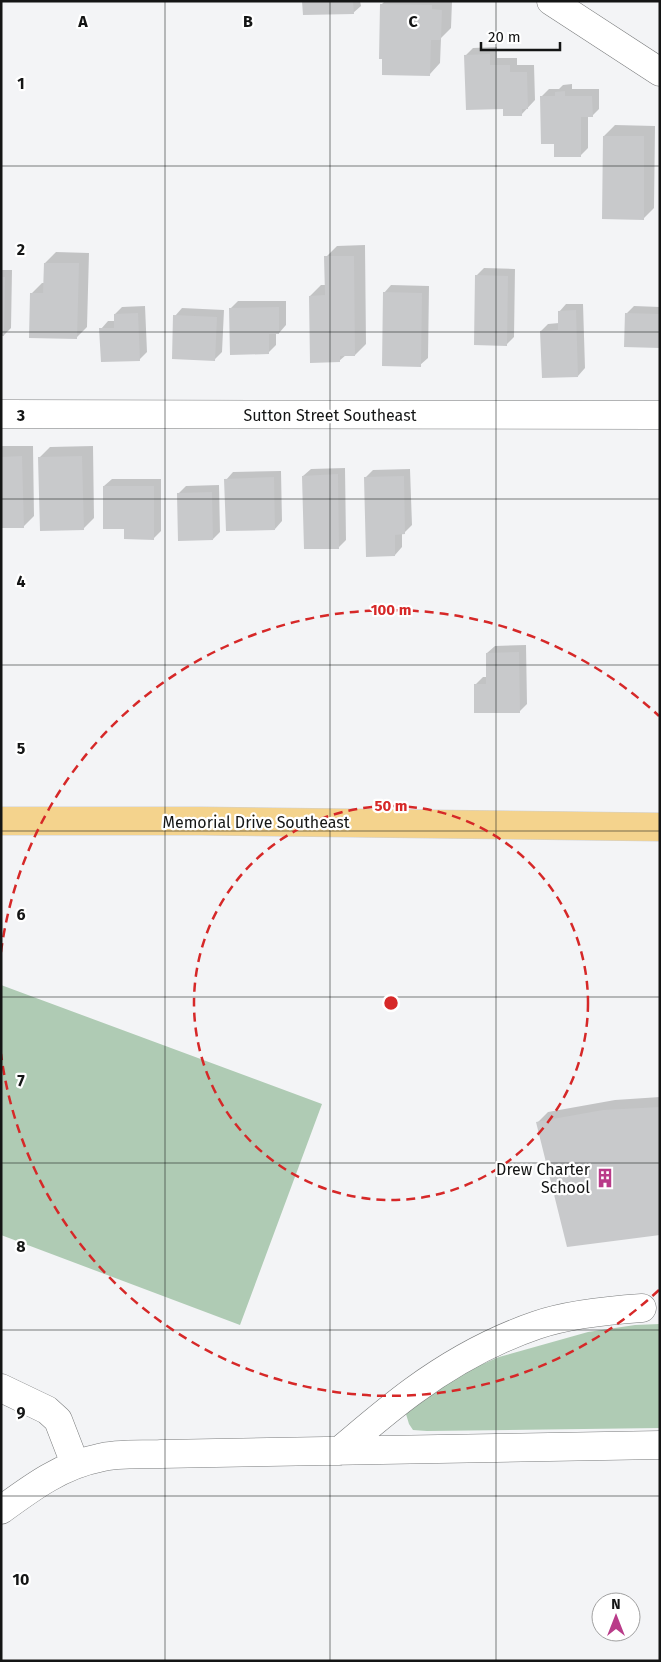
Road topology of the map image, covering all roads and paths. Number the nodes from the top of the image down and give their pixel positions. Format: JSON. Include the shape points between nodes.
{"nodes":[{"id":1,"x":551,"y":1,"type":"edge"},
{"id":2,"x":660,"y":72,"type":"edge"},
{"id":3,"x":1,"y":414,"type":"edge"},
{"id":4,"x":660,"y":415,"type":"edge"},
{"id":5,"x":1,"y":821,"type":"edge"},
{"id":6,"x":660,"y":827,"type":"edge"},
{"id":7,"x":642,"y":1308,"type":"dead end"},
{"id":8,"x":1,"y":1388,"type":"edge"},
{"id":9,"x":660,"y":1445,"type":"edge"},
{"id":10,"x":339,"y":1451,"type":"junction"},
{"id":11,"x":75,"y":1464,"type":"junction"},
{"id":12,"x":1,"y":1510,"type":"edge"}],
"edges":[{"from":1,"to":2,"type":"street"},
{"from":3,"to":4,"type":"street","name":"Sutton Street Southeast"},
{"from":5,"to":6,"type":"main road","name":"Memorial Drive Southeast"},
{"from":7,"to":10,"type":"street","via":[[538,1325],[499,1341],[413,1391]]},
{"from":8,"to":11,"type":"street","via":[[47,1410],[58,1420]]},
{"from":9,"to":10,"type":"street"},
{"from":10,"to":11,"type":"street","via":[[161,1454],[101,1457]]},
{"from":11,"to":12,"type":"street","via":[[34,1486]]}]}
